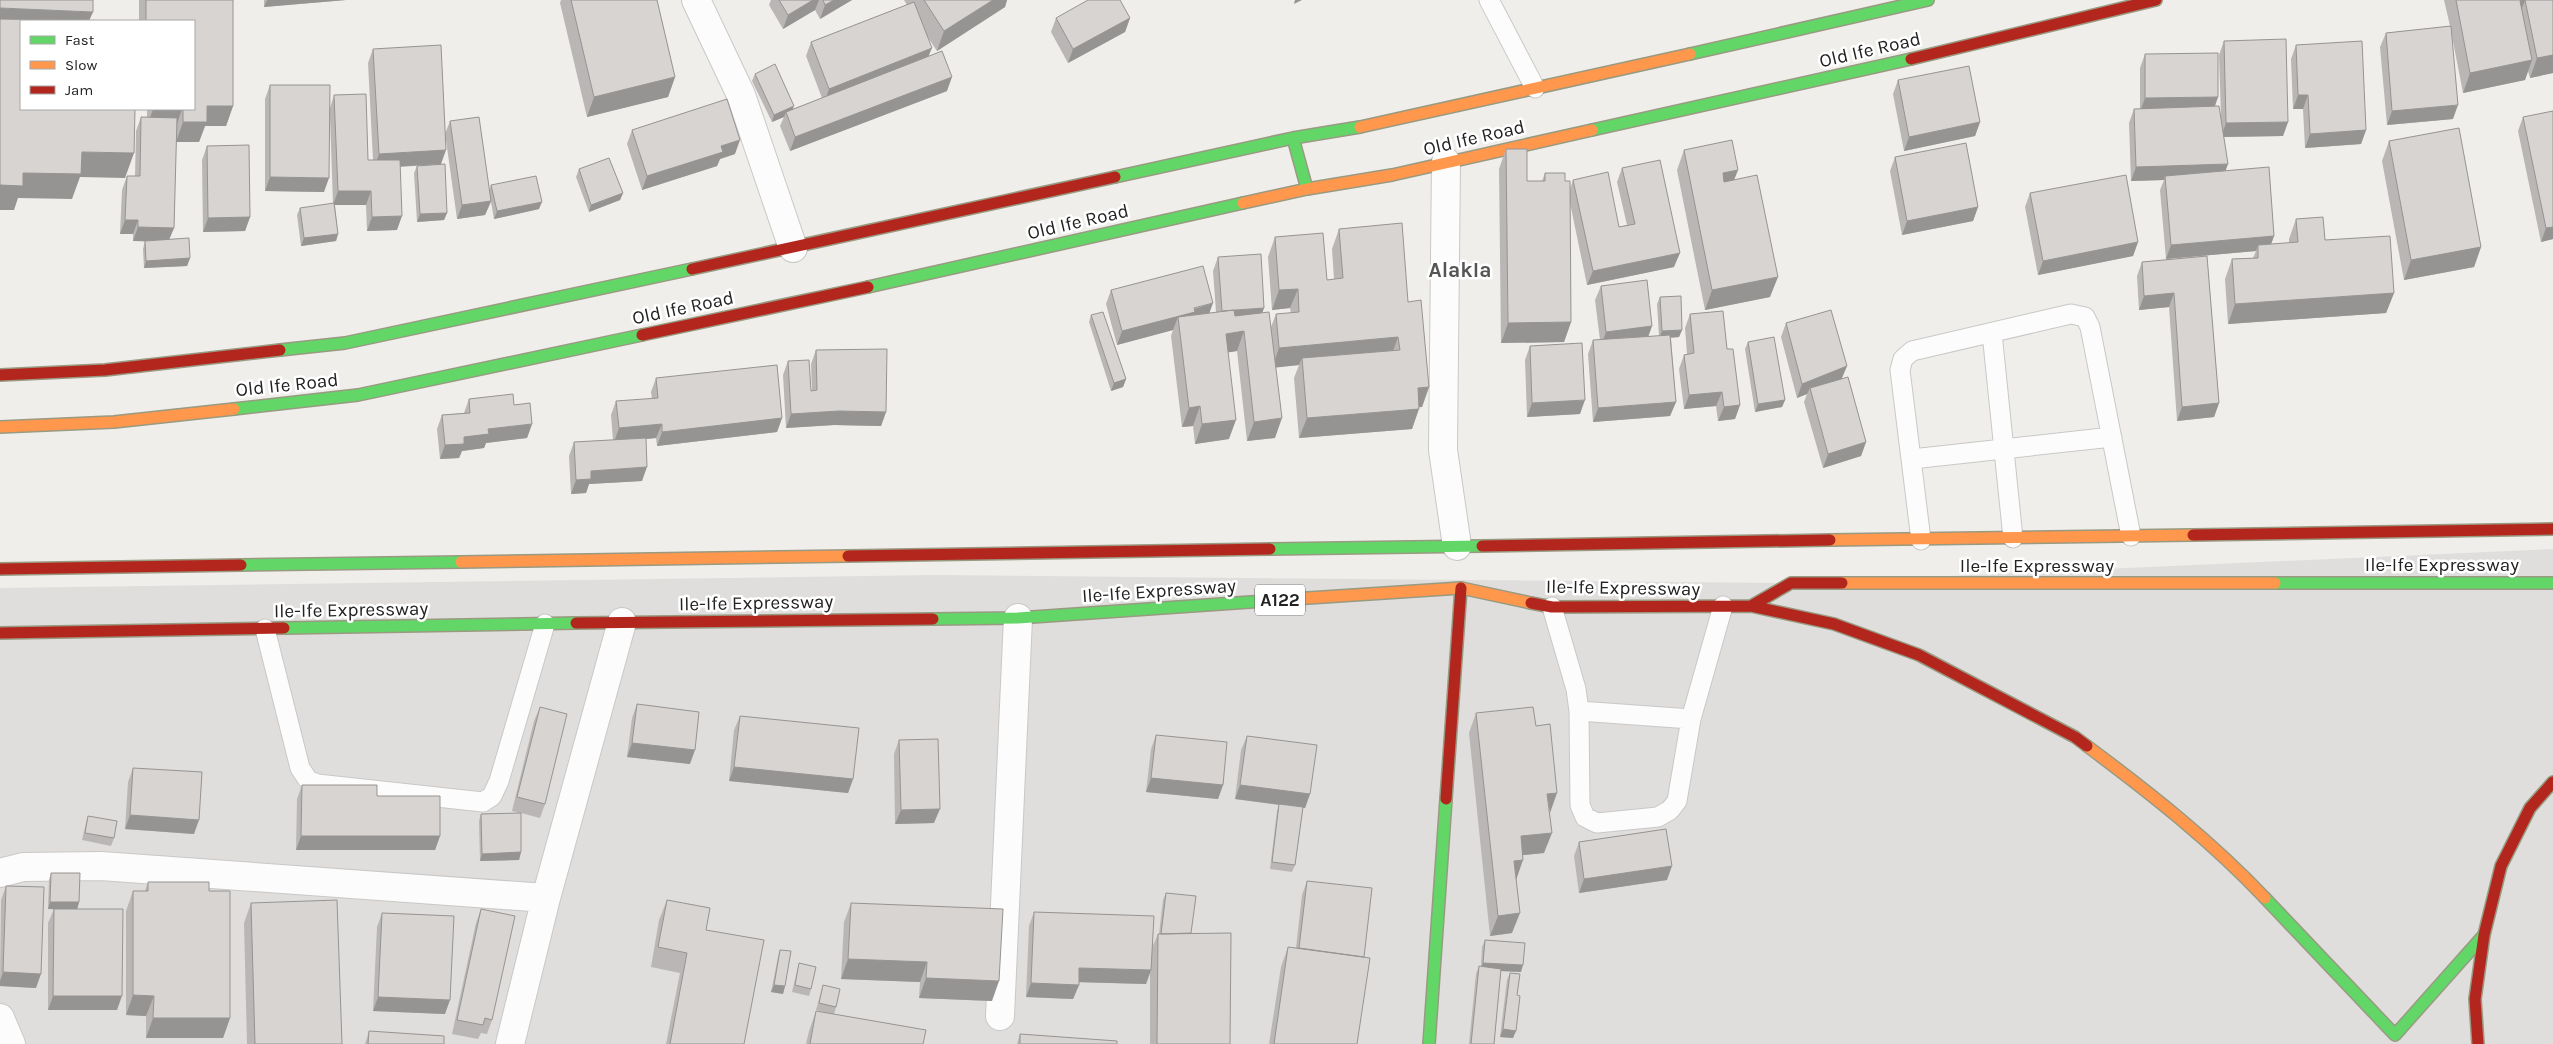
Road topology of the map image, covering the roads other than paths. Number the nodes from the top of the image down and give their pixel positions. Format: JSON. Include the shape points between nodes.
{"nodes":[{"id":1,"x":696,"y":0,"type":"edge"},
{"id":2,"x":1489,"y":0,"type":"edge"},
{"id":3,"x":2156,"y":0,"type":"edge"},
{"id":4,"x":1914,"y":2,"type":"edge"},
{"id":5,"x":1535,"y":88,"type":"junction"},
{"id":6,"x":1293,"y":138,"type":"junction"},
{"id":7,"x":1446,"y":162,"type":"junction"},
{"id":8,"x":1307,"y":189,"type":"junction"},
{"id":9,"x":793,"y":248,"type":"junction"},
{"id":10,"x":1992,"y":333,"type":"junction"},
{"id":11,"x":0,"y":374,"type":"edge"},
{"id":12,"x":0,"y":427,"type":"edge"},
{"id":13,"x":2112,"y":437,"type":"junction"},
{"id":14,"x":2004,"y":449,"type":"junction"},
{"id":15,"x":1912,"y":459,"type":"junction"},
{"id":16,"x":2553,"y":519,"type":"edge"},
{"id":17,"x":2553,"y":529,"type":"edge"},
{"id":18,"x":2465,"y":530,"type":"junction"},
{"id":19,"x":2130,"y":536,"type":"junction"},
{"id":20,"x":2013,"y":538,"type":"junction"},
{"id":21,"x":1921,"y":540,"type":"junction"},
{"id":22,"x":1457,"y":546,"type":"junction"},
{"id":23,"x":0,"y":569,"type":"edge"},
{"id":24,"x":2553,"y":583,"type":"edge"},
{"id":25,"x":1461,"y":588,"type":"junction"},
{"id":26,"x":1724,"y":606,"type":"junction"},
{"id":27,"x":1751,"y":606,"type":"junction"},
{"id":28,"x":1552,"y":607,"type":"junction"},
{"id":29,"x":1018,"y":618,"type":"junction"},
{"id":30,"x":622,"y":622,"type":"junction"},
{"id":31,"x":545,"y":624,"type":"junction"},
{"id":32,"x":265,"y":629,"type":"junction"},
{"id":33,"x":0,"y":633,"type":"edge"},
{"id":34,"x":1579,"y":711,"type":"junction"},
{"id":35,"x":1691,"y":719,"type":"junction"},
{"id":36,"x":2553,"y":782,"type":"edge"},
{"id":37,"x":0,"y":873,"type":"edge"},
{"id":38,"x":546,"y":898,"type":"junction"},
{"id":39,"x":2484,"y":935,"type":"junction"},
{"id":40,"x":1000,"y":1016,"type":"dead end"},
{"id":41,"x":0,"y":1018,"type":"edge"},
{"id":42,"x":2392,"y":1039,"type":"edge"},
{"id":43,"x":11,"y":1044,"type":"edge"},
{"id":44,"x":510,"y":1044,"type":"edge"},
{"id":45,"x":1429,"y":1044,"type":"edge"},
{"id":46,"x":2404,"y":1044,"type":"edge"},
{"id":47,"x":2478,"y":1044,"type":"edge"}],
"edges":[{"from":1,"to":9,"type":"street","via":[[741,95]]},
{"from":2,"to":5,"type":"lane"},
{"from":3,"to":7,"type":"main road","name":"Old Ife Road","via":[[1923,56]]},
{"from":4,"to":5,"type":"main road","name":"Old Ife Road"},
{"from":5,"to":6,"type":"main road","name":"Old Ife Road","via":[[1378,124]]},
{"from":6,"to":8,"type":"main road"},
{"from":6,"to":9,"type":"main road","name":"Old Ife Road"},
{"from":7,"to":8,"type":"main road","name":"Old Ife Road"},
{"from":7,"to":22,"type":"street","via":[[1443,450]]},
{"from":8,"to":12,"type":"main road","name":"Old Ife Road","via":[[808,300],[358,395],[114,422]]},
{"from":9,"to":11,"type":"main road","name":"Old Ife Road","via":[[345,343],[105,370]]},
{"from":10,"to":13,"type":"lane","via":[[2072,314],[2085,317],[2090,327]]},
{"from":10,"to":14,"type":"lane"},
{"from":10,"to":15,"type":"lane","via":[[1912,351],[1903,359],[1900,370]]},
{"from":13,"to":14,"type":"lane"},
{"from":13,"to":19,"type":"lane"},
{"from":14,"to":15,"type":"lane"},
{"from":14,"to":20,"type":"lane"},
{"from":15,"to":21,"type":"lane"},
{"from":16,"to":18,"type":"main road"},
{"from":17,"to":18,"type":"main road","name":"Ile-Ife Expressway"},
{"from":18,"to":19,"type":"main road","name":"Ile-Ife Expressway"},
{"from":19,"to":20,"type":"main road","name":"Ile-Ife Expressway"},
{"from":20,"to":21,"type":"main road","name":"Ile-Ife Expressway"},
{"from":21,"to":22,"type":"main road","name":"Ile-Ife Expressway"},
{"from":22,"to":23,"type":"main road","name":"Ile-Ife Expressway"},
{"from":24,"to":27,"type":"main road","name":"Ile-Ife Expressway","number":"A122","via":[[1792,583]]},
{"from":25,"to":28,"type":"main road","name":"Ile-Ife Expressway","number":"A122"},
{"from":25,"to":29,"type":"main road","name":"Ile-Ife Expressway","number":"A122"},
{"from":25,"to":45,"type":"main road"},
{"from":26,"to":27,"type":"main road","name":"Ile-Ife Expressway","number":"A122"},
{"from":26,"to":28,"type":"main road","name":"Ile-Ife Expressway","number":"A122"},
{"from":26,"to":35,"type":"lane"},
{"from":27,"to":42,"type":"main road","via":[[1834,624],[1919,655],[2075,737],[2154,796],[2226,857]]},
{"from":28,"to":34,"type":"lane","via":[[1576,689]]},
{"from":29,"to":30,"type":"main road","name":"Ile-Ife Expressway","number":"A122"},
{"from":29,"to":40,"type":"street"},
{"from":30,"to":31,"type":"main road","name":"Ile-Ife Expressway","number":"A122"},
{"from":30,"to":38,"type":"street"},
{"from":31,"to":32,"type":"main road","name":"Ile-Ife Expressway","number":"A122"},
{"from":31,"to":32,"type":"lane","via":[[499,781],[492,796],[483,802],[317,784],[308,780],[300,768]]},
{"from":32,"to":33,"type":"main road","name":"Ile-Ife Expressway","number":"A122"},
{"from":34,"to":35,"type":"lane"},
{"from":34,"to":35,"type":"lane","via":[[1580,805],[1585,818],[1597,823],[1658,817],[1670,810],[1677,801]]},
{"from":36,"to":39,"type":"main road","via":[[2530,808],[2501,866]]},
{"from":37,"to":38,"type":"street","via":[[23,867],[101,866]]},
{"from":38,"to":44,"type":"street"},
{"from":39,"to":42,"type":"main road"},
{"from":39,"to":47,"type":"main road","via":[[2475,999]]},
{"from":41,"to":43,"type":"street"},
{"from":42,"to":46,"type":"main road"}]}
